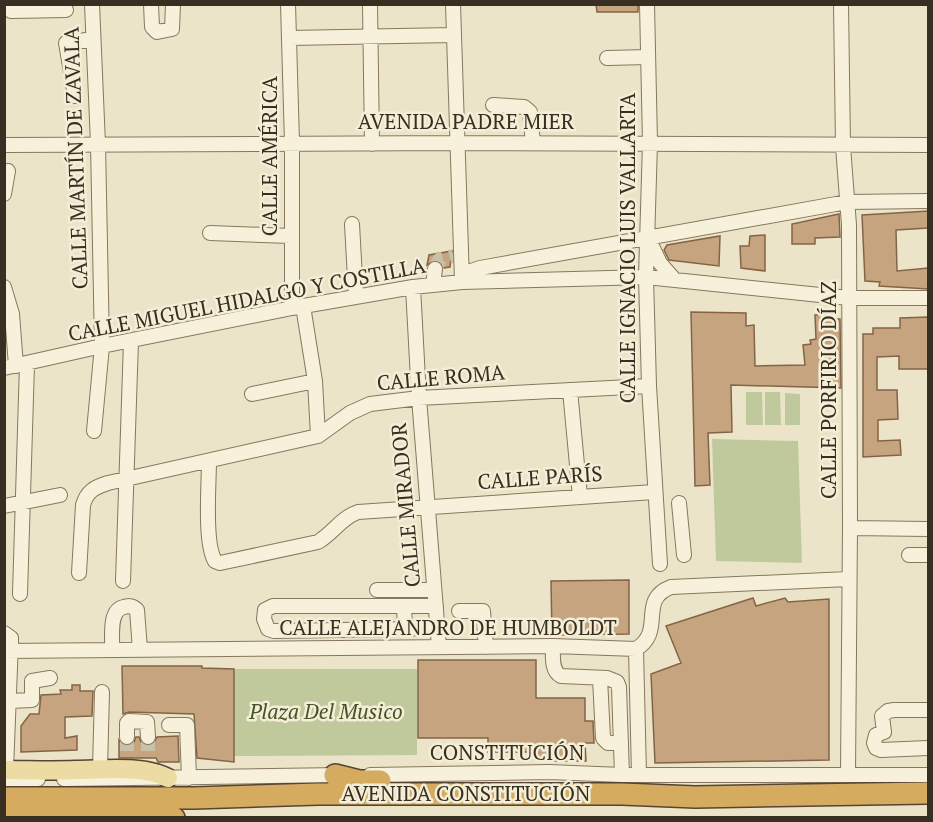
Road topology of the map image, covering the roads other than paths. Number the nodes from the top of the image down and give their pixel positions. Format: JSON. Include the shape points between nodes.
{"nodes":[{"id":1,"x":151,"y":4,"type":"edge"},
{"id":2,"x":173,"y":4,"type":"edge"},
{"id":3,"x":288,"y":4,"type":"edge"},
{"id":4,"x":370,"y":4,"type":"edge"},
{"id":5,"x":453,"y":4,"type":"edge"},
{"id":6,"x":647,"y":4,"type":"edge"},
{"id":7,"x":841,"y":4,"type":"edge"},
{"id":8,"x":66,"y":7,"type":"edge"},
{"id":9,"x":92,"y":7,"type":"edge"},
{"id":10,"x":11,"y":11,"type":"dead end"},
{"id":11,"x":453,"y":35,"type":"junction"},
{"id":12,"x":370,"y":36,"type":"junction"},
{"id":13,"x":289,"y":38,"type":"junction"},
{"id":14,"x":93,"y":39,"type":"junction"},
{"id":15,"x":648,"y":57,"type":"junction"},
{"id":16,"x":607,"y":58,"type":"dead end"},
{"id":17,"x":75,"y":96,"type":"dead end"},
{"id":18,"x":494,"y":105,"type":"dead end"},
{"id":19,"x":292,"y":143,"type":"junction"},
{"id":20,"x":458,"y":143,"type":"junction"},
{"id":21,"x":533,"y":143,"type":"junction"},
{"id":22,"x":650,"y":143,"type":"junction"},
{"id":23,"x":99,"y":144,"type":"junction"},
{"id":24,"x":372,"y":144,"type":"junction"},
{"id":25,"x":4,"y":145,"type":"edge"},
{"id":26,"x":928,"y":145,"type":"edge"},
{"id":27,"x":843,"y":146,"type":"junction"},
{"id":28,"x":8,"y":171,"type":"dead end"},
{"id":29,"x":4,"y":194,"type":"edge"},
{"id":30,"x":928,"y":201,"type":"edge"},
{"id":31,"x":847,"y":202,"type":"junction"},
{"id":32,"x":352,"y":224,"type":"dead end"},
{"id":33,"x":210,"y":233,"type":"dead end"},
{"id":34,"x":291,"y":236,"type":"junction"},
{"id":35,"x":648,"y":238,"type":"junction"},
{"id":36,"x":435,"y":269,"type":"dead end"},
{"id":37,"x":646,"y":277,"type":"junction"},
{"id":38,"x":674,"y":279,"type":"junction"},
{"id":39,"x":463,"y":282,"type":"junction"},
{"id":40,"x":433,"y":285,"type":"junction"},
{"id":41,"x":4,"y":287,"type":"edge"},
{"id":42,"x":413,"y":287,"type":"junction"},
{"id":43,"x":356,"y":297,"type":"junction"},
{"id":44,"x":849,"y":298,"type":"junction"},
{"id":45,"x":928,"y":298,"type":"edge"},
{"id":46,"x":297,"y":307,"type":"junction"},
{"id":47,"x":131,"y":341,"type":"junction"},
{"id":48,"x":102,"y":346,"type":"junction"},
{"id":49,"x":16,"y":366,"type":"edge"},
{"id":50,"x":315,"y":381,"type":"junction"},
{"id":51,"x":649,"y":386,"type":"junction"},
{"id":52,"x":570,"y":390,"type":"junction"},
{"id":53,"x":252,"y":394,"type":"dead end"},
{"id":54,"x":419,"y":398,"type":"junction"},
{"id":55,"x":94,"y":431,"type":"dead end"},
{"id":56,"x":318,"y":436,"type":"junction"},
{"id":57,"x":209,"y":461,"type":"junction"},
{"id":58,"x":128,"y":478,"type":"junction"},
{"id":59,"x":654,"y":492,"type":"junction"},
{"id":60,"x":60,"y":495,"type":"dead end"},
{"id":61,"x":580,"y":496,"type":"junction"},
{"id":62,"x":23,"y":502,"type":"junction"},
{"id":63,"x":680,"y":503,"type":"dead end"},
{"id":64,"x":4,"y":506,"type":"edge"},
{"id":65,"x":428,"y":506,"type":"junction"},
{"id":66,"x":681,"y":521,"type":"junction"},
{"id":67,"x":656,"y":522,"type":"junction"},
{"id":68,"x":850,"y":528,"type":"junction"},
{"id":69,"x":928,"y":529,"type":"edge"},
{"id":70,"x":684,"y":555,"type":"dead end"},
{"id":71,"x":909,"y":555,"type":"dead end"},
{"id":72,"x":928,"y":555,"type":"edge"},
{"id":73,"x":660,"y":564,"type":"dead end"},
{"id":74,"x":79,"y":573,"type":"dead end"},
{"id":75,"x":848,"y":579,"type":"junction"},
{"id":76,"x":123,"y":581,"type":"dead end"},
{"id":77,"x":377,"y":590,"type":"dead end"},
{"id":78,"x":434,"y":590,"type":"junction"},
{"id":79,"x":20,"y":594,"type":"dead end"},
{"id":80,"x":435,"y":606,"type":"junction"},
{"id":81,"x":404,"y":607,"type":"junction"},
{"id":82,"x":459,"y":611,"type":"dead end"},
{"id":83,"x":437,"y":627,"type":"junction"},
{"id":84,"x":405,"y":629,"type":"junction"},
{"id":85,"x":4,"y":633,"type":"edge"},
{"id":86,"x":553,"y":646,"type":"junction"},
{"id":87,"x":439,"y":647,"type":"junction"},
{"id":88,"x":486,"y":647,"type":"junction"},
{"id":89,"x":636,"y":649,"type":"junction"},
{"id":90,"x":112,"y":650,"type":"junction"},
{"id":91,"x":140,"y":650,"type":"junction"},
{"id":92,"x":8,"y":651,"type":"edge"},
{"id":93,"x":50,"y":678,"type":"dead end"},
{"id":94,"x":102,"y":692,"type":"dead end"},
{"id":95,"x":9,"y":701,"type":"junction"},
{"id":96,"x":928,"y":710,"type":"edge"},
{"id":97,"x":169,"y":725,"type":"dead end"},
{"id":98,"x":127,"y":737,"type":"tunnel mouth"},
{"id":99,"x":148,"y":737,"type":"dead end"},
{"id":100,"x":928,"y":748,"type":"edge"},
{"id":101,"x":5,"y":773,"type":"edge"},
{"id":102,"x":335,"y":775,"type":"junction"},
{"id":103,"x":622,"y":775,"type":"junction"},
{"id":104,"x":639,"y":775,"type":"junction"},
{"id":105,"x":848,"y":775,"type":"junction"},
{"id":106,"x":928,"y":775,"type":"edge"},
{"id":107,"x":168,"y":778,"type":"junction"},
{"id":108,"x":90,"y":782,"type":"junction"},
{"id":109,"x":191,"y":788,"type":"junction"},
{"id":110,"x":928,"y":793,"type":"edge"},
{"id":111,"x":694,"y":797,"type":"junction"},
{"id":112,"x":6,"y":807,"type":"edge"},
{"id":113,"x":174,"y":818,"type":"edge"}],
"edges":[{"from":1,"to":2,"type":"street","via":[[152,27],[157,32],[172,29]]},
{"from":3,"to":13,"type":"street","name":"CALLE AMÉRICA"},
{"from":4,"to":12,"type":"street"},
{"from":5,"to":11,"type":"street"},
{"from":6,"to":15,"type":"street","name":"CALLE IGNACIO LUIS VALLARTA"},
{"from":7,"to":27,"type":"street","name":"CALLE PORFIRIO DÍAZ"},
{"from":8,"to":9,"type":"street"},
{"from":8,"to":10,"type":"street"},
{"from":9,"to":14,"type":"street","name":"CALLE MARTÍN DE ZAVALA"},
{"from":11,"to":12,"type":"street"},
{"from":11,"to":20,"type":"street"},
{"from":12,"to":13,"type":"street"},
{"from":12,"to":24,"type":"street"},
{"from":13,"to":19,"type":"street","name":"CALLE AMÉRICA"},
{"from":14,"to":17,"type":"street","via":[[66,43]]},
{"from":14,"to":23,"type":"street","name":"CALLE MARTÍN DE ZAVALA"},
{"from":15,"to":16,"type":"street"},
{"from":15,"to":22,"type":"street","name":"CALLE IGNACIO LUIS VALLARTA"},
{"from":18,"to":21,"type":"street","via":[[530,111]]},
{"from":19,"to":23,"type":"street","name":"AVENIDA PADRE MIER"},
{"from":19,"to":24,"type":"street","name":"AVENIDA PADRE MIER"},
{"from":19,"to":34,"type":"street","name":"CALLE AMÉRICA"},
{"from":20,"to":21,"type":"street","name":"AVENIDA PADRE MIER"},
{"from":20,"to":24,"type":"street","name":"AVENIDA PADRE MIER"},
{"from":20,"to":39,"type":"street","via":[[457,255]]},
{"from":21,"to":22,"type":"street","name":"AVENIDA PADRE MIER"},
{"from":22,"to":27,"type":"street","name":"AVENIDA PADRE MIER"},
{"from":22,"to":35,"type":"street","name":"CALLE IGNACIO LUIS VALLARTA"},
{"from":23,"to":25,"type":"street","name":"AVENIDA PADRE MIER"},
{"from":23,"to":48,"type":"street","name":"CALLE MARTÍN DE ZAVALA"},
{"from":26,"to":27,"type":"street","name":"AVENIDA PADRE MIER"},
{"from":27,"to":31,"type":"street","name":"CALLE PORFIRIO DÍAZ"},
{"from":28,"to":29,"type":"street"},
{"from":30,"to":31,"type":"street"},
{"from":31,"to":35,"type":"street"},
{"from":31,"to":44,"type":"street","name":"CALLE PORFIRIO DÍAZ"},
{"from":32,"to":43,"type":"street"},
{"from":33,"to":34,"type":"street"},
{"from":34,"to":46,"type":"street","name":"CALLE AMÉRICA"},
{"from":35,"to":37,"type":"street","name":"CALLE IGNACIO LUIS VALLARTA"},
{"from":35,"to":38,"type":"street","via":[[660,263]]},
{"from":35,"to":39,"type":"street","via":[[480,268],[468,272]]},
{"from":36,"to":40,"type":"street"},
{"from":37,"to":38,"type":"street","name":"CALLE MIGUEL HIDALGO Y COSTILLA"},
{"from":37,"to":39,"type":"street","name":"CALLE MIGUEL HIDALGO Y COSTILLA"},
{"from":37,"to":51,"type":"street","name":"CALLE IGNACIO LUIS VALLARTA"},
{"from":38,"to":44,"type":"street","name":"CALLE MIGUEL HIDALGO Y COSTILLA"},
{"from":39,"to":40,"type":"street","name":"CALLE MIGUEL HIDALGO Y COSTILLA"},
{"from":40,"to":42,"type":"street","name":"CALLE MIGUEL HIDALGO Y COSTILLA"},
{"from":41,"to":49,"type":"street","via":[[12,314]]},
{"from":42,"to":43,"type":"street","name":"CALLE MIGUEL HIDALGO Y COSTILLA"},
{"from":42,"to":54,"type":"street","name":"CALLE MIRADOR"},
{"from":43,"to":46,"type":"street","name":"CALLE MIGUEL HIDALGO Y COSTILLA"},
{"from":44,"to":45,"type":"street","name":"CALLE MIGUEL HIDALGO Y COSTILLA"},
{"from":44,"to":68,"type":"street","name":"CALLE PORFIRIO DÍAZ"},
{"from":46,"to":47,"type":"street","name":"CALLE MIGUEL HIDALGO Y COSTILLA"},
{"from":46,"to":50,"type":"street","name":"CALLE AMÉRICA"},
{"from":47,"to":48,"type":"street","name":"CALLE MIGUEL HIDALGO Y COSTILLA"},
{"from":47,"to":58,"type":"street"},
{"from":48,"to":49,"type":"street","name":"CALLE MIGUEL HIDALGO Y COSTILLA"},
{"from":48,"to":55,"type":"street","name":"CALLE MARTÍN DE ZAVALA"},
{"from":49,"to":62,"type":"street"},
{"from":50,"to":53,"type":"street"},
{"from":50,"to":56,"type":"street","name":"CALLE AMÉRICA"},
{"from":51,"to":52,"type":"street","name":"CALLE ROMA"},
{"from":51,"to":59,"type":"street","name":"CALLE IGNACIO LUIS VALLARTA"},
{"from":52,"to":54,"type":"street","name":"CALLE ROMA"},
{"from":52,"to":61,"type":"street"},
{"from":54,"to":56,"type":"street","name":"CALLE ROMA","via":[[360,407]]},
{"from":54,"to":65,"type":"street","name":"CALLE MIRADOR"},
{"from":56,"to":57,"type":"street","name":"CALLE ROMA"},
{"from":57,"to":58,"type":"street","name":"CALLE ROMA"},
{"from":57,"to":65,"type":"street","name":"CALLE PARÍS","via":[[209,540],[211,555],[220,563],[318,542],[343,519],[358,512]]},
{"from":58,"to":74,"type":"street","name":"CALLE ROMA","via":[[108,483],[86,496]]},
{"from":58,"to":76,"type":"street"},
{"from":59,"to":61,"type":"street","name":"CALLE PARÍS"},
{"from":59,"to":67,"type":"street","name":"CALLE IGNACIO LUIS VALLARTA"},
{"from":60,"to":62,"type":"street"},
{"from":61,"to":65,"type":"street","name":"CALLE PARÍS"},
{"from":62,"to":64,"type":"street"},
{"from":62,"to":79,"type":"street"},
{"from":63,"to":66,"type":"street"},
{"from":65,"to":78,"type":"street","name":"CALLE MIRADOR"},
{"from":66,"to":67,"type":"street"},
{"from":66,"to":70,"type":"street"},
{"from":67,"to":73,"type":"street","name":"CALLE IGNACIO LUIS VALLARTA"},
{"from":68,"to":69,"type":"street"},
{"from":68,"to":75,"type":"street","name":"CALLE PORFIRIO DÍAZ"},
{"from":71,"to":72,"type":"street"},
{"from":75,"to":89,"type":"street","name":"CALLE ALEJANDRO DE HUMBOLDT","via":[[671,587],[656,597],[651,633]]},
{"from":75,"to":105,"type":"street","name":"CALLE PORFIRIO DÍAZ"},
{"from":77,"to":78,"type":"street"},
{"from":78,"to":80,"type":"street","name":"CALLE MIRADOR"},
{"from":80,"to":81,"type":"street"},
{"from":80,"to":83,"type":"street","name":"CALLE MIRADOR"},
{"from":81,"to":84,"type":"street"},
{"from":81,"to":84,"type":"street","via":[[273,606],[265,610],[264,619],[268,629],[274,631]]},
{"from":82,"to":88,"type":"street","via":[[483,611]]},
{"from":83,"to":84,"type":"street"},
{"from":83,"to":87,"type":"street","name":"CALLE MIRADOR"},
{"from":85,"to":92,"type":"street","via":[[11,638]]},
{"from":86,"to":88,"type":"street","name":"CALLE ALEJANDRO DE HUMBOLDT"},
{"from":86,"to":89,"type":"street","name":"CALLE ALEJANDRO DE HUMBOLDT"},
{"from":86,"to":103,"type":"street","via":[[557,674],[612,678],[617,682]]},
{"from":87,"to":88,"type":"street","name":"CALLE ALEJANDRO DE HUMBOLDT"},
{"from":87,"to":91,"type":"street","name":"CALLE ALEJANDRO DE HUMBOLDT"},
{"from":89,"to":104,"type":"street"},
{"from":90,"to":91,"type":"street","name":"CALLE ALEJANDRO DE HUMBOLDT"},
{"from":90,"to":91,"type":"street","via":[[115,613],[125,606],[137,610]]},
{"from":90,"to":92,"type":"street","name":"CALLE ALEJANDRO DE HUMBOLDT"},
{"from":92,"to":95,"type":"street"},
{"from":93,"to":95,"type":"street","via":[[32,681],[32,700]]},
{"from":94,"to":108,"type":"street"},
{"from":95,"to":101,"type":"street"},
{"from":96,"to":100,"type":"street","via":[[888,711],[882,716],[884,732],[876,735],[874,743],[881,750]]},
{"from":97,"to":109,"type":"street","via":[[187,725]]},
{"from":98,"to":99,"type":"street","via":[[129,721],[147,722]]},
{"from":101,"to":108,"type":"main road"},
{"from":102,"to":103,"type":"street","name":"CONSTITUCIÓN","via":[[549,772]]},
{"from":102,"to":109,"type":"street","name":"CONSTITUCIÓN"},
{"from":102,"to":111,"type":"highway","via":[[359,781],[623,786]]},
{"from":103,"to":104,"type":"street","name":"CONSTITUCIÓN"},
{"from":104,"to":105,"type":"street","name":"CONSTITUCIÓN"},
{"from":105,"to":106,"type":"street","name":"CONSTITUCIÓN"},
{"from":107,"to":108,"type":"street","name":"CONSTITUCIÓN"},
{"from":107,"to":108,"type":"main road","via":[[148,765],[127,764]]},
{"from":107,"to":109,"type":"street","name":"CONSTITUCIÓN"},
{"from":108,"to":109,"type":"highway","name":"AVENIDA CONSTITUCIÓN"},
{"from":108,"to":112,"type":"highway","name":"AVENIDA CONSTITUCIÓN"},
{"from":109,"to":111,"type":"highway","name":"AVENIDA CONSTITUCIÓN","via":[[318,794]]},
{"from":109,"to":112,"type":"highway","via":[[169,804],[138,808]]},
{"from":110,"to":111,"type":"highway","name":"AVENIDA CONSTITUCIÓN"},
{"from":112,"to":113,"type":"highway","via":[[58,815]]}]}
